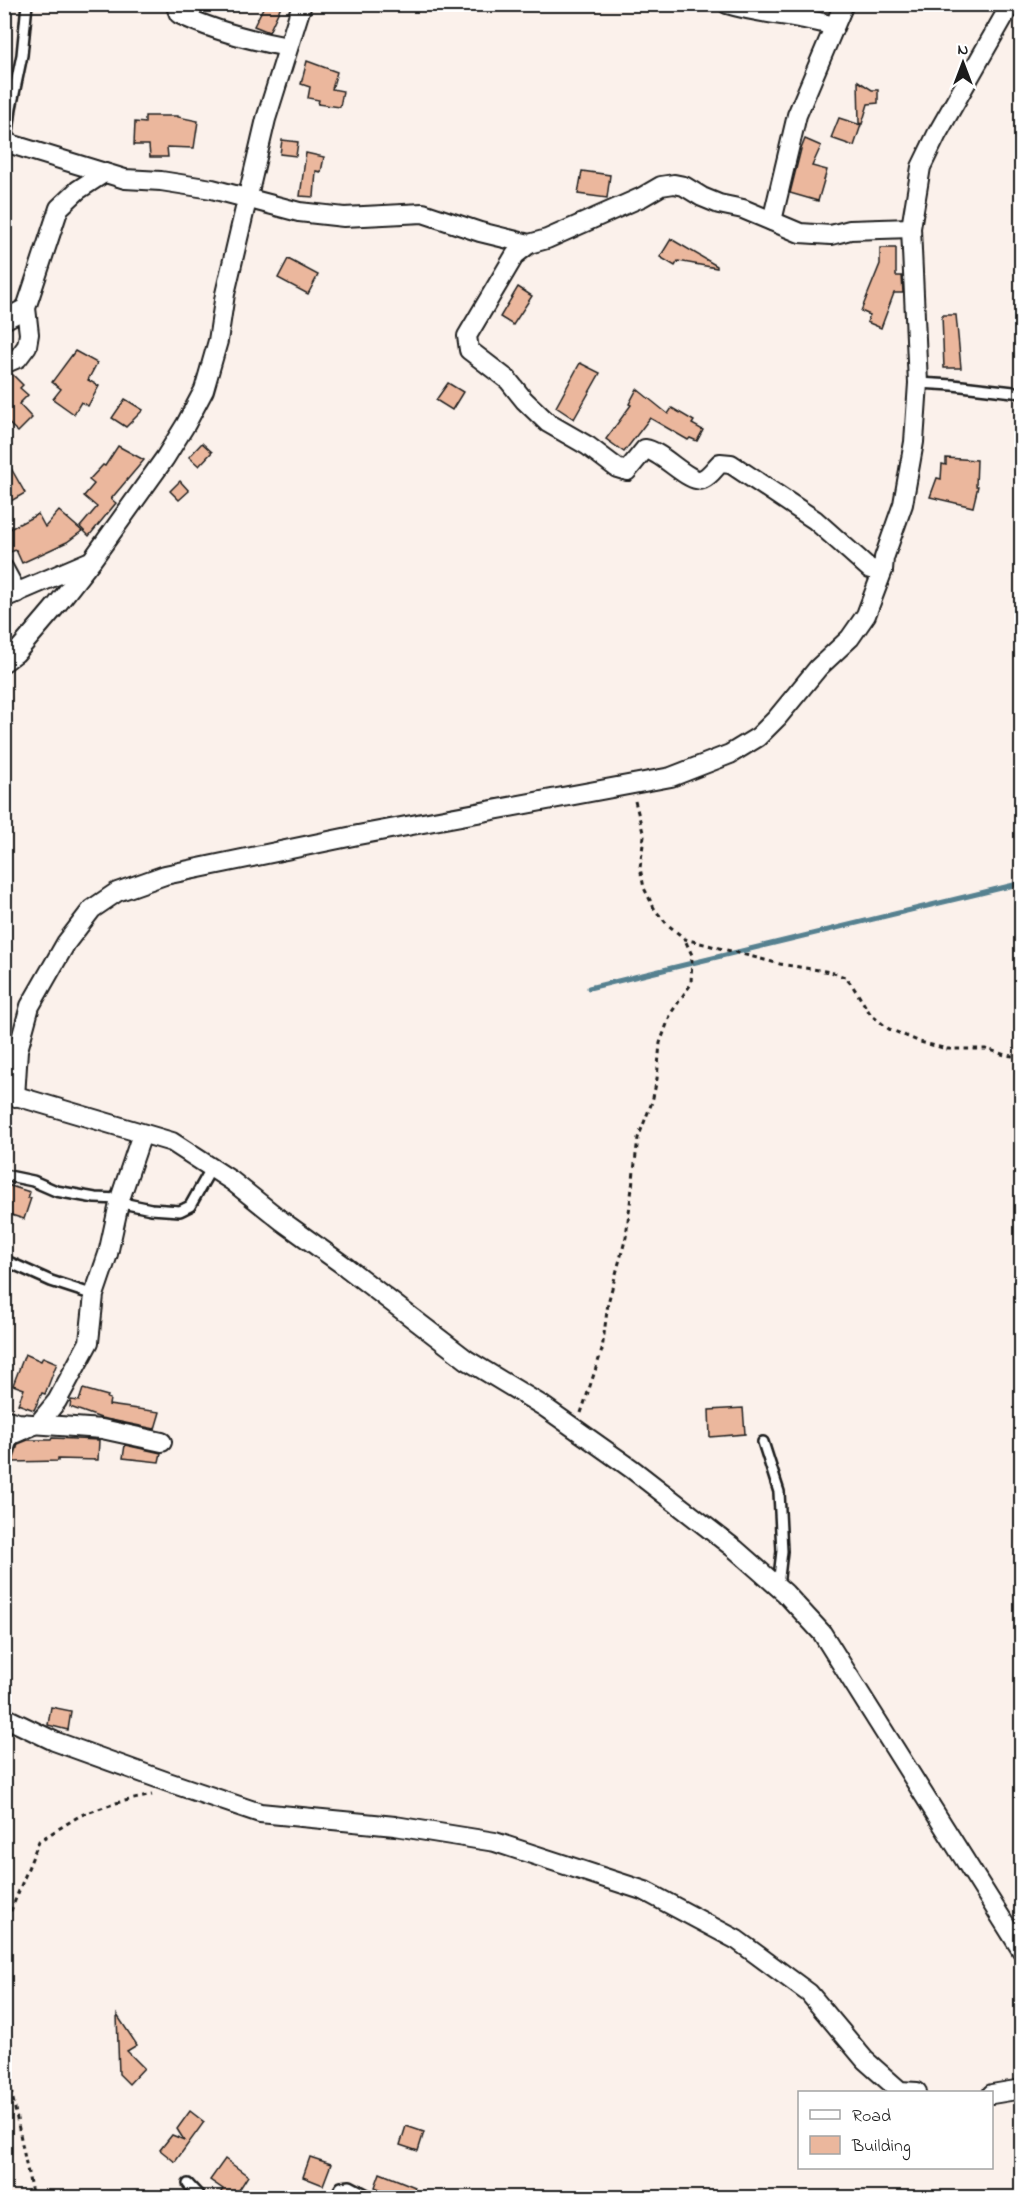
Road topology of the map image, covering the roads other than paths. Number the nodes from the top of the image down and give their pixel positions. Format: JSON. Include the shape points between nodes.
{"nodes":[{"id":1,"x":27,"y":4,"type":"edge"},
{"id":2,"x":176,"y":4,"type":"edge"},
{"id":3,"x":302,"y":4,"type":"edge"},
{"id":4,"x":727,"y":4,"type":"edge"},
{"id":5,"x":844,"y":4,"type":"edge"},
{"id":6,"x":1010,"y":5,"type":"edge"},
{"id":7,"x":833,"y":26,"type":"junction"},
{"id":8,"x":288,"y":47,"type":"junction"},
{"id":9,"x":9,"y":144,"type":"edge"},
{"id":10,"x":104,"y":173,"type":"junction"},
{"id":11,"x":248,"y":197,"type":"junction"},
{"id":12,"x":772,"y":221,"type":"junction"},
{"id":13,"x":911,"y":228,"type":"junction"},
{"id":14,"x":529,"y":244,"type":"junction"},
{"id":15,"x":26,"y":308,"type":"junction"},
{"id":16,"x":4,"y":320,"type":"edge"},
{"id":17,"x":4,"y":364,"type":"edge"},
{"id":18,"x":918,"y":383,"type":"junction"},
{"id":19,"x":1022,"y":393,"type":"edge"},
{"id":20,"x":92,"y":560,"type":"junction"},
{"id":21,"x":4,"y":569,"type":"edge"},
{"id":22,"x":883,"y":570,"type":"junction"},
{"id":23,"x":11,"y":596,"type":"edge"},
{"id":24,"x":4,"y":662,"type":"edge"},
{"id":25,"x":10,"y":1095,"type":"edge"},
{"id":26,"x":142,"y":1134,"type":"junction"},
{"id":27,"x":212,"y":1167,"type":"junction"},
{"id":28,"x":4,"y":1175,"type":"edge"},
{"id":29,"x":120,"y":1199,"type":"junction"},
{"id":30,"x":4,"y":1260,"type":"edge"},
{"id":31,"x":94,"y":1295,"type":"junction"},
{"id":32,"x":4,"y":1419,"type":"edge"},
{"id":33,"x":39,"y":1423,"type":"junction"},
{"id":34,"x":162,"y":1442,"type":"dead end"},
{"id":35,"x":763,"y":1442,"type":"dead end"},
{"id":36,"x":4,"y":1450,"type":"edge"},
{"id":37,"x":778,"y":1586,"type":"junction"},
{"id":38,"x":4,"y":1717,"type":"edge"},
{"id":39,"x":1022,"y":1951,"type":"edge"},
{"id":40,"x":1022,"y":2090,"type":"edge"},
{"id":41,"x":900,"y":2091,"type":"edge"},
{"id":42,"x":993,"y":2094,"type":"edge"},
{"id":43,"x":188,"y":2184,"type":"dead end"},
{"id":44,"x":201,"y":2198,"type":"edge"},
{"id":45,"x":334,"y":2198,"type":"edge"},
{"id":46,"x":373,"y":2198,"type":"edge"}],
"edges":[{"from":1,"to":9,"type":"lane"},
{"from":2,"to":8,"type":"street","via":[[178,14],[207,27]]},
{"from":3,"to":8,"type":"street"},
{"from":4,"to":7,"type":"street","via":[[810,18]]},
{"from":5,"to":7,"type":"street"},
{"from":6,"to":13,"type":"street","via":[[921,167]]},
{"from":7,"to":12,"type":"street","via":[[797,115]]},
{"from":8,"to":11,"type":"street"},
{"from":9,"to":10,"type":"street"},
{"from":10,"to":11,"type":"street"},
{"from":10,"to":15,"type":"street","via":[[59,208]]},
{"from":11,"to":14,"type":"street","via":[[299,212],[344,217],[423,213]]},
{"from":11,"to":20,"type":"street","via":[[204,390],[165,458]]},
{"from":12,"to":13,"type":"street","via":[[800,233],[831,235],[850,230]]},
{"from":12,"to":14,"type":"street","via":[[674,184]]},
{"from":13,"to":18,"type":"street"},
{"from":14,"to":22,"type":"street","via":[[515,255],[467,336],[470,350],[508,380],[548,423],[627,471],[645,449],[696,480],[702,480],[720,463],[731,464],[814,520],[870,569]]},
{"from":15,"to":16,"type":"street"},
{"from":15,"to":17,"type":"street","via":[[27,346],[18,358]]},
{"from":18,"to":19,"type":"lane"},
{"from":18,"to":22,"type":"street","via":[[914,441],[903,504]]},
{"from":20,"to":23,"type":"street"},
{"from":20,"to":24,"type":"street","via":[[16,653]]},
{"from":21,"to":23,"type":"street"},
{"from":22,"to":25,"type":"street","via":[[866,615],[850,638],[818,668],[758,737],[730,754],[671,777],[165,875],[117,892],[92,909],[72,935],[30,1006]]},
{"from":25,"to":26,"type":"street"},
{"from":26,"to":27,"type":"street","via":[[172,1142]]},
{"from":26,"to":29,"type":"street"},
{"from":27,"to":29,"type":"lane","via":[[190,1206],[180,1211],[152,1209]]},
{"from":27,"to":37,"type":"street","via":[[467,1360],[581,1433]]},
{"from":28,"to":29,"type":"lane","via":[[56,1191]]},
{"from":29,"to":31,"type":"street"},
{"from":30,"to":31,"type":"lane"},
{"from":31,"to":33,"type":"street","via":[[89,1342],[57,1401]]},
{"from":32,"to":33,"type":"street"},
{"from":33,"to":34,"type":"street","via":[[102,1429]]},
{"from":33,"to":36,"type":"street","via":[[9,1436]]},
{"from":35,"to":37,"type":"lane","via":[[779,1492],[782,1551]]},
{"from":37,"to":39,"type":"street","via":[[822,1633]]},
{"from":38,"to":41,"type":"street","via":[[54,1741],[260,1813],[395,1826],[495,1842],[645,1891],[737,1940],[809,1993],[865,2060]]},
{"from":40,"to":42,"type":"street"},
{"from":43,"to":44,"type":"lane"},
{"from":45,"to":46,"type":"lane","via":[[341,2187],[350,2186]]}]}
